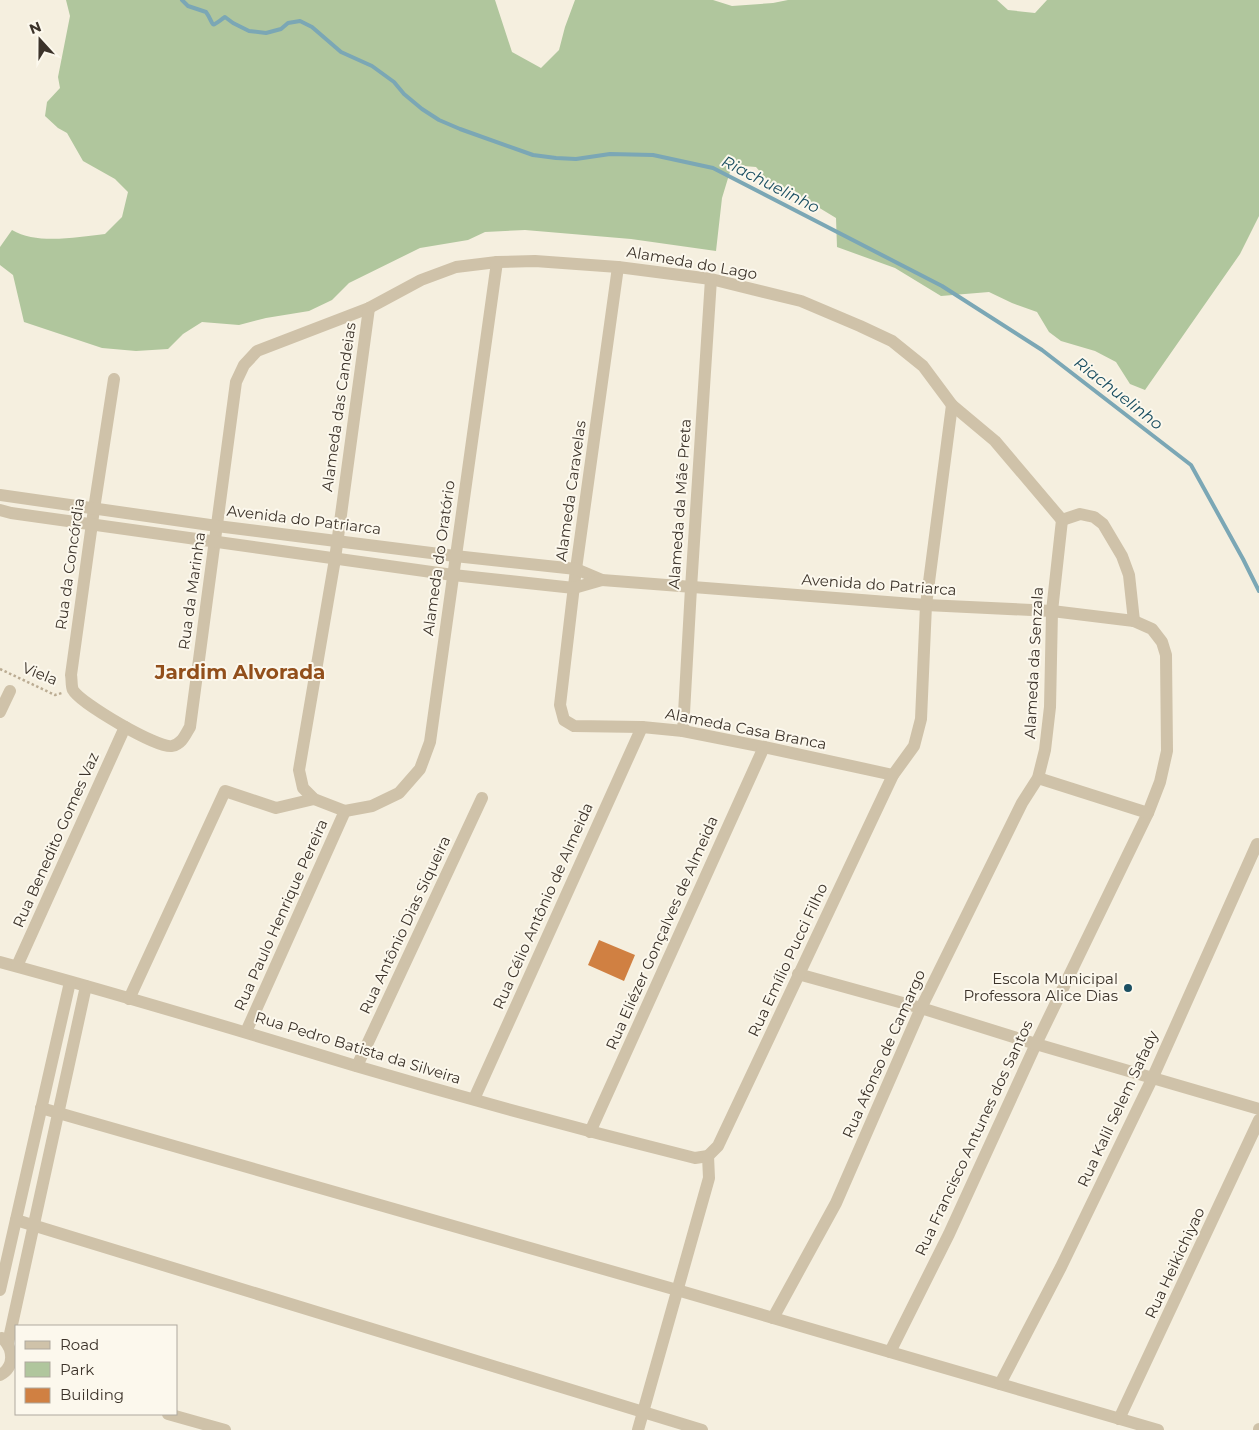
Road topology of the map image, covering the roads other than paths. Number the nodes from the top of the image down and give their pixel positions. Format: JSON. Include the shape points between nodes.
{"nodes":[{"id":1,"x":497,"y":262,"type":"junction"},
{"id":2,"x":618,"y":266,"type":"junction"},
{"id":3,"x":711,"y":280,"type":"junction"},
{"id":4,"x":369,"y":308,"type":"junction"},
{"id":5,"x":114,"y":379,"type":"dead end"},
{"id":6,"x":236,"y":382,"type":"joint"},
{"id":7,"x":952,"y":405,"type":"junction"},
{"id":8,"x":0,"y":496,"type":"edge"},
{"id":9,"x":94,"y":509,"type":"junction"},
{"id":10,"x":0,"y":510,"type":"edge"},
{"id":11,"x":1062,"y":520,"type":"junction"},
{"id":12,"x":92,"y":524,"type":"junction"},
{"id":13,"x":217,"y":526,"type":"junction"},
{"id":14,"x":337,"y":540,"type":"junction"},
{"id":15,"x":214,"y":542,"type":"junction"},
{"id":16,"x":455,"y":556,"type":"junction"},
{"id":17,"x":335,"y":559,"type":"junction"},
{"id":18,"x":576,"y":570,"type":"junction"},
{"id":19,"x":452,"y":575,"type":"junction"},
{"id":20,"x":602,"y":580,"type":"junction"},
{"id":21,"x":574,"y":588,"type":"junction"},
{"id":22,"x":691,"y":588,"type":"junction"},
{"id":23,"x":926,"y":606,"type":"junction"},
{"id":24,"x":1052,"y":611,"type":"junction"},
{"id":25,"x":1134,"y":621,"type":"junction"},
{"id":26,"x":1152,"y":629,"type":"joint"},
{"id":27,"x":10,"y":691,"type":"dead end"},
{"id":28,"x":0,"y":712,"type":"edge"},
{"id":29,"x":564,"y":720,"type":"joint"},
{"id":30,"x":642,"y":727,"type":"junction"},
{"id":31,"x":125,"y":728,"type":"junction"},
{"id":32,"x":683,"y":731,"type":"junction"},
{"id":33,"x":764,"y":747,"type":"junction"},
{"id":34,"x":893,"y":775,"type":"junction"},
{"id":35,"x":1038,"y":778,"type":"junction"},
{"id":36,"x":482,"y":798,"type":"dead end"},
{"id":37,"x":314,"y":799,"type":"junction"},
{"id":38,"x":1022,"y":803,"type":"joint"},
{"id":39,"x":345,"y":811,"type":"junction"},
{"id":40,"x":1148,"y":813,"type":"junction"},
{"id":41,"x":1257,"y":844,"type":"dead end"},
{"id":42,"x":0,"y":962,"type":"edge"},
{"id":43,"x":17,"y":966,"type":"junction"},
{"id":44,"x":798,"y":974,"type":"junction"},
{"id":45,"x":70,"y":982,"type":"junction"},
{"id":46,"x":86,"y":986,"type":"junction"},
{"id":47,"x":129,"y":999,"type":"junction"},
{"id":48,"x":921,"y":1008,"type":"junction"},
{"id":49,"x":246,"y":1032,"type":"junction"},
{"id":50,"x":1036,"y":1044,"type":"junction"},
{"id":51,"x":357,"y":1066,"type":"junction"},
{"id":52,"x":1152,"y":1079,"type":"junction"},
{"id":53,"x":474,"y":1099,"type":"junction"},
{"id":54,"x":41,"y":1108,"type":"junction"},
{"id":55,"x":1259,"y":1109,"type":"edge"},
{"id":56,"x":58,"y":1113,"type":"junction"},
{"id":57,"x":1259,"y":1120,"type":"edge"},
{"id":58,"x":590,"y":1132,"type":"junction"},
{"id":59,"x":708,"y":1156,"type":"junction"},
{"id":60,"x":16,"y":1220,"type":"junction"},
{"id":61,"x":34,"y":1226,"type":"junction"},
{"id":62,"x":0,"y":1290,"type":"edge"},
{"id":63,"x":676,"y":1290,"type":"junction"},
{"id":64,"x":773,"y":1318,"type":"junction"},
{"id":65,"x":4,"y":1340,"type":"edge"},
{"id":66,"x":890,"y":1352,"type":"junction"},
{"id":67,"x":8,"y":1372,"type":"edge"},
{"id":68,"x":1000,"y":1384,"type":"junction"},
{"id":69,"x":643,"y":1412,"type":"junction"},
{"id":70,"x":172,"y":1415,"type":"edge"},
{"id":71,"x":1118,"y":1418,"type":"junction"},
{"id":72,"x":225,"y":1430,"type":"edge"},
{"id":73,"x":638,"y":1430,"type":"edge"},
{"id":74,"x":702,"y":1430,"type":"edge"},
{"id":75,"x":1158,"y":1430,"type":"edge"}],
"edges":[{"from":1,"to":2,"type":"street","name":"Alameda do Lago"},
{"from":1,"to":4,"type":"street","name":"Alameda do Lago","via":[[456,267],[421,280]]},
{"from":1,"to":16,"type":"street","name":"Alameda do Oratório"},
{"from":2,"to":3,"type":"street","name":"Alameda do Lago"},
{"from":2,"to":18,"type":"street","name":"Alameda Caravelas"},
{"from":3,"to":7,"type":"street","name":"Alameda do Lago","via":[[801,301],[892,341],[923,366]]},
{"from":3,"to":22,"type":"street","name":"Alameda da Mãe Preta"},
{"from":4,"to":6,"type":"street","name":"Alameda do Lago","via":[[257,351],[244,365]]},
{"from":4,"to":14,"type":"street","name":"Alameda das Candeias"},
{"from":5,"to":9,"type":"street","name":"Rua da Concórdia"},
{"from":6,"to":13,"type":"street","name":"Rua da Marinha"},
{"from":7,"to":11,"type":"street","name":"Alameda do Lago","via":[[996,441]]},
{"from":7,"to":23,"type":"street","name":"Rua Emílio Pucci Filho"},
{"from":8,"to":9,"type":"street","name":"Avenida do Patriarca"},
{"from":9,"to":12,"type":"street","name":"Rua da Concórdia"},
{"from":9,"to":13,"type":"street","name":"Avenida do Patriarca"},
{"from":10,"to":12,"type":"street","name":"Avenida do Patriarca"},
{"from":11,"to":24,"type":"street","name":"Alameda da Senzala"},
{"from":11,"to":25,"type":"street","via":[[1080,514],[1094,517],[1103,524],[1129,575]]},
{"from":12,"to":15,"type":"street","name":"Avenida do Patriarca"},
{"from":12,"to":31,"type":"street","name":"Rua da Concórdia","via":[[71,675],[73,689],[80,698]]},
{"from":13,"to":14,"type":"street","name":"Avenida do Patriarca"},
{"from":13,"to":15,"type":"street","name":"Rua da Marinha"},
{"from":14,"to":16,"type":"street","name":"Avenida do Patriarca"},
{"from":14,"to":17,"type":"street","name":"Alameda das Candeias"},
{"from":15,"to":17,"type":"street","name":"Avenida do Patriarca"},
{"from":15,"to":31,"type":"street","name":"Rua da Marinha","via":[[190,727],[181,742],[174,746],[166,746]]},
{"from":16,"to":18,"type":"street","name":"Avenida do Patriarca"},
{"from":16,"to":19,"type":"street","name":"Alameda do Oratório"},
{"from":17,"to":19,"type":"street","name":"Avenida do Patriarca"},
{"from":17,"to":37,"type":"street","name":"Alameda das Candeias","via":[[299,770],[303,788]]},
{"from":18,"to":20,"type":"street","name":"Avenida do Patriarca"},
{"from":18,"to":21,"type":"street","name":"Alameda Caravelas"},
{"from":19,"to":21,"type":"street","name":"Avenida do Patriarca"},
{"from":19,"to":39,"type":"street","name":"Alameda do Oratório","via":[[430,742],[420,769],[399,793],[372,806]]},
{"from":20,"to":21,"type":"street","name":"Avenida do Patriarca"},
{"from":20,"to":22,"type":"street","name":"Avenida do Patriarca"},
{"from":21,"to":29,"type":"street","name":"Alameda Caravelas","via":[[560,705]]},
{"from":22,"to":23,"type":"street","name":"Avenida do Patriarca"},
{"from":22,"to":32,"type":"street","name":"Alameda da Mãe Preta"},
{"from":23,"to":24,"type":"street","name":"Avenida do Patriarca"},
{"from":23,"to":34,"type":"street","name":"Rua Emílio Pucci Filho","via":[[921,719],[914,746]]},
{"from":24,"to":25,"type":"street","name":"Avenida do Patriarca"},
{"from":24,"to":35,"type":"street","name":"Alameda da Senzala","via":[[1050,707]]},
{"from":25,"to":26,"type":"street","name":"Avenida do Patriarca"},
{"from":26,"to":40,"type":"street","name":"Rua Francisco Antunes dos Santos","via":[[1166,654],[1167,751]]},
{"from":27,"to":28,"type":"street"},
{"from":29,"to":30,"type":"street","name":"Alameda Casa Branca","via":[[574,726]]},
{"from":30,"to":32,"type":"street","name":"Alameda Casa Branca"},
{"from":30,"to":53,"type":"street","name":"Rua Célio Antônio de Almeida"},
{"from":31,"to":43,"type":"street","name":"Rua Benedito Gomes Vaz"},
{"from":32,"to":33,"type":"street","name":"Alameda Casa Branca"},
{"from":33,"to":34,"type":"street","name":"Alameda Casa Branca"},
{"from":33,"to":58,"type":"street","name":"Rua Eliézer Gonçalves de Almeida"},
{"from":34,"to":44,"type":"street","name":"Rua Emílio Pucci Filho"},
{"from":35,"to":38,"type":"street","name":"Alameda da Senzala"},
{"from":35,"to":40,"type":"street"},
{"from":36,"to":51,"type":"street","name":"Rua Antônio Dias Siqueira"},
{"from":37,"to":39,"type":"street"},
{"from":37,"to":47,"type":"street","via":[[276,808],[225,791]]},
{"from":38,"to":48,"type":"street","name":"Rua Afonso de Camargo"},
{"from":39,"to":49,"type":"street","name":"Rua Paulo Henrique Pereira"},
{"from":40,"to":50,"type":"street","name":"Rua Francisco Antunes dos Santos"},
{"from":41,"to":52,"type":"street","name":"Rua Kalil Selem Safady"},
{"from":42,"to":43,"type":"street","name":"Rua Pedro Batista da Silveira"},
{"from":43,"to":45,"type":"street","name":"Rua Pedro Batista da Silveira"},
{"from":44,"to":48,"type":"street"},
{"from":44,"to":59,"type":"street","name":"Rua Emílio Pucci Filho","via":[[718,1146]]},
{"from":45,"to":46,"type":"street","name":"Rua Pedro Batista da Silveira"},
{"from":45,"to":54,"type":"street"},
{"from":46,"to":47,"type":"street","name":"Rua Pedro Batista da Silveira"},
{"from":46,"to":56,"type":"street"},
{"from":47,"to":49,"type":"street","name":"Rua Pedro Batista da Silveira"},
{"from":48,"to":50,"type":"street"},
{"from":48,"to":64,"type":"street","name":"Rua Afonso de Camargo","via":[[836,1203]]},
{"from":49,"to":51,"type":"street","name":"Rua Pedro Batista da Silveira"},
{"from":50,"to":52,"type":"street"},
{"from":50,"to":66,"type":"street","name":"Rua Francisco Antunes dos Santos","via":[[949,1234]]},
{"from":51,"to":53,"type":"street","name":"Rua Pedro Batista da Silveira"},
{"from":52,"to":55,"type":"street"},
{"from":52,"to":68,"type":"street","name":"Rua Kalil Selem Safady"},
{"from":53,"to":58,"type":"street","name":"Rua Pedro Batista da Silveira"},
{"from":54,"to":56,"type":"street"},
{"from":54,"to":60,"type":"street"},
{"from":56,"to":61,"type":"street"},
{"from":56,"to":63,"type":"street"},
{"from":57,"to":71,"type":"street","name":"Rua Heikichiyao"},
{"from":58,"to":59,"type":"street","name":"Rua Pedro Batista da Silveira","via":[[695,1158]]},
{"from":59,"to":63,"type":"street","via":[[709,1178]]},
{"from":60,"to":61,"type":"street"},
{"from":60,"to":62,"type":"street"},
{"from":61,"to":65,"type":"street"},
{"from":61,"to":69,"type":"street"},
{"from":63,"to":64,"type":"street"},
{"from":63,"to":69,"type":"street"},
{"from":64,"to":66,"type":"street"},
{"from":65,"to":67,"type":"street","via":[[12,1356]]},
{"from":66,"to":68,"type":"street"},
{"from":68,"to":71,"type":"street"},
{"from":69,"to":73,"type":"street"},
{"from":69,"to":74,"type":"street"},
{"from":70,"to":72,"type":"street"},
{"from":71,"to":75,"type":"street"}]}
